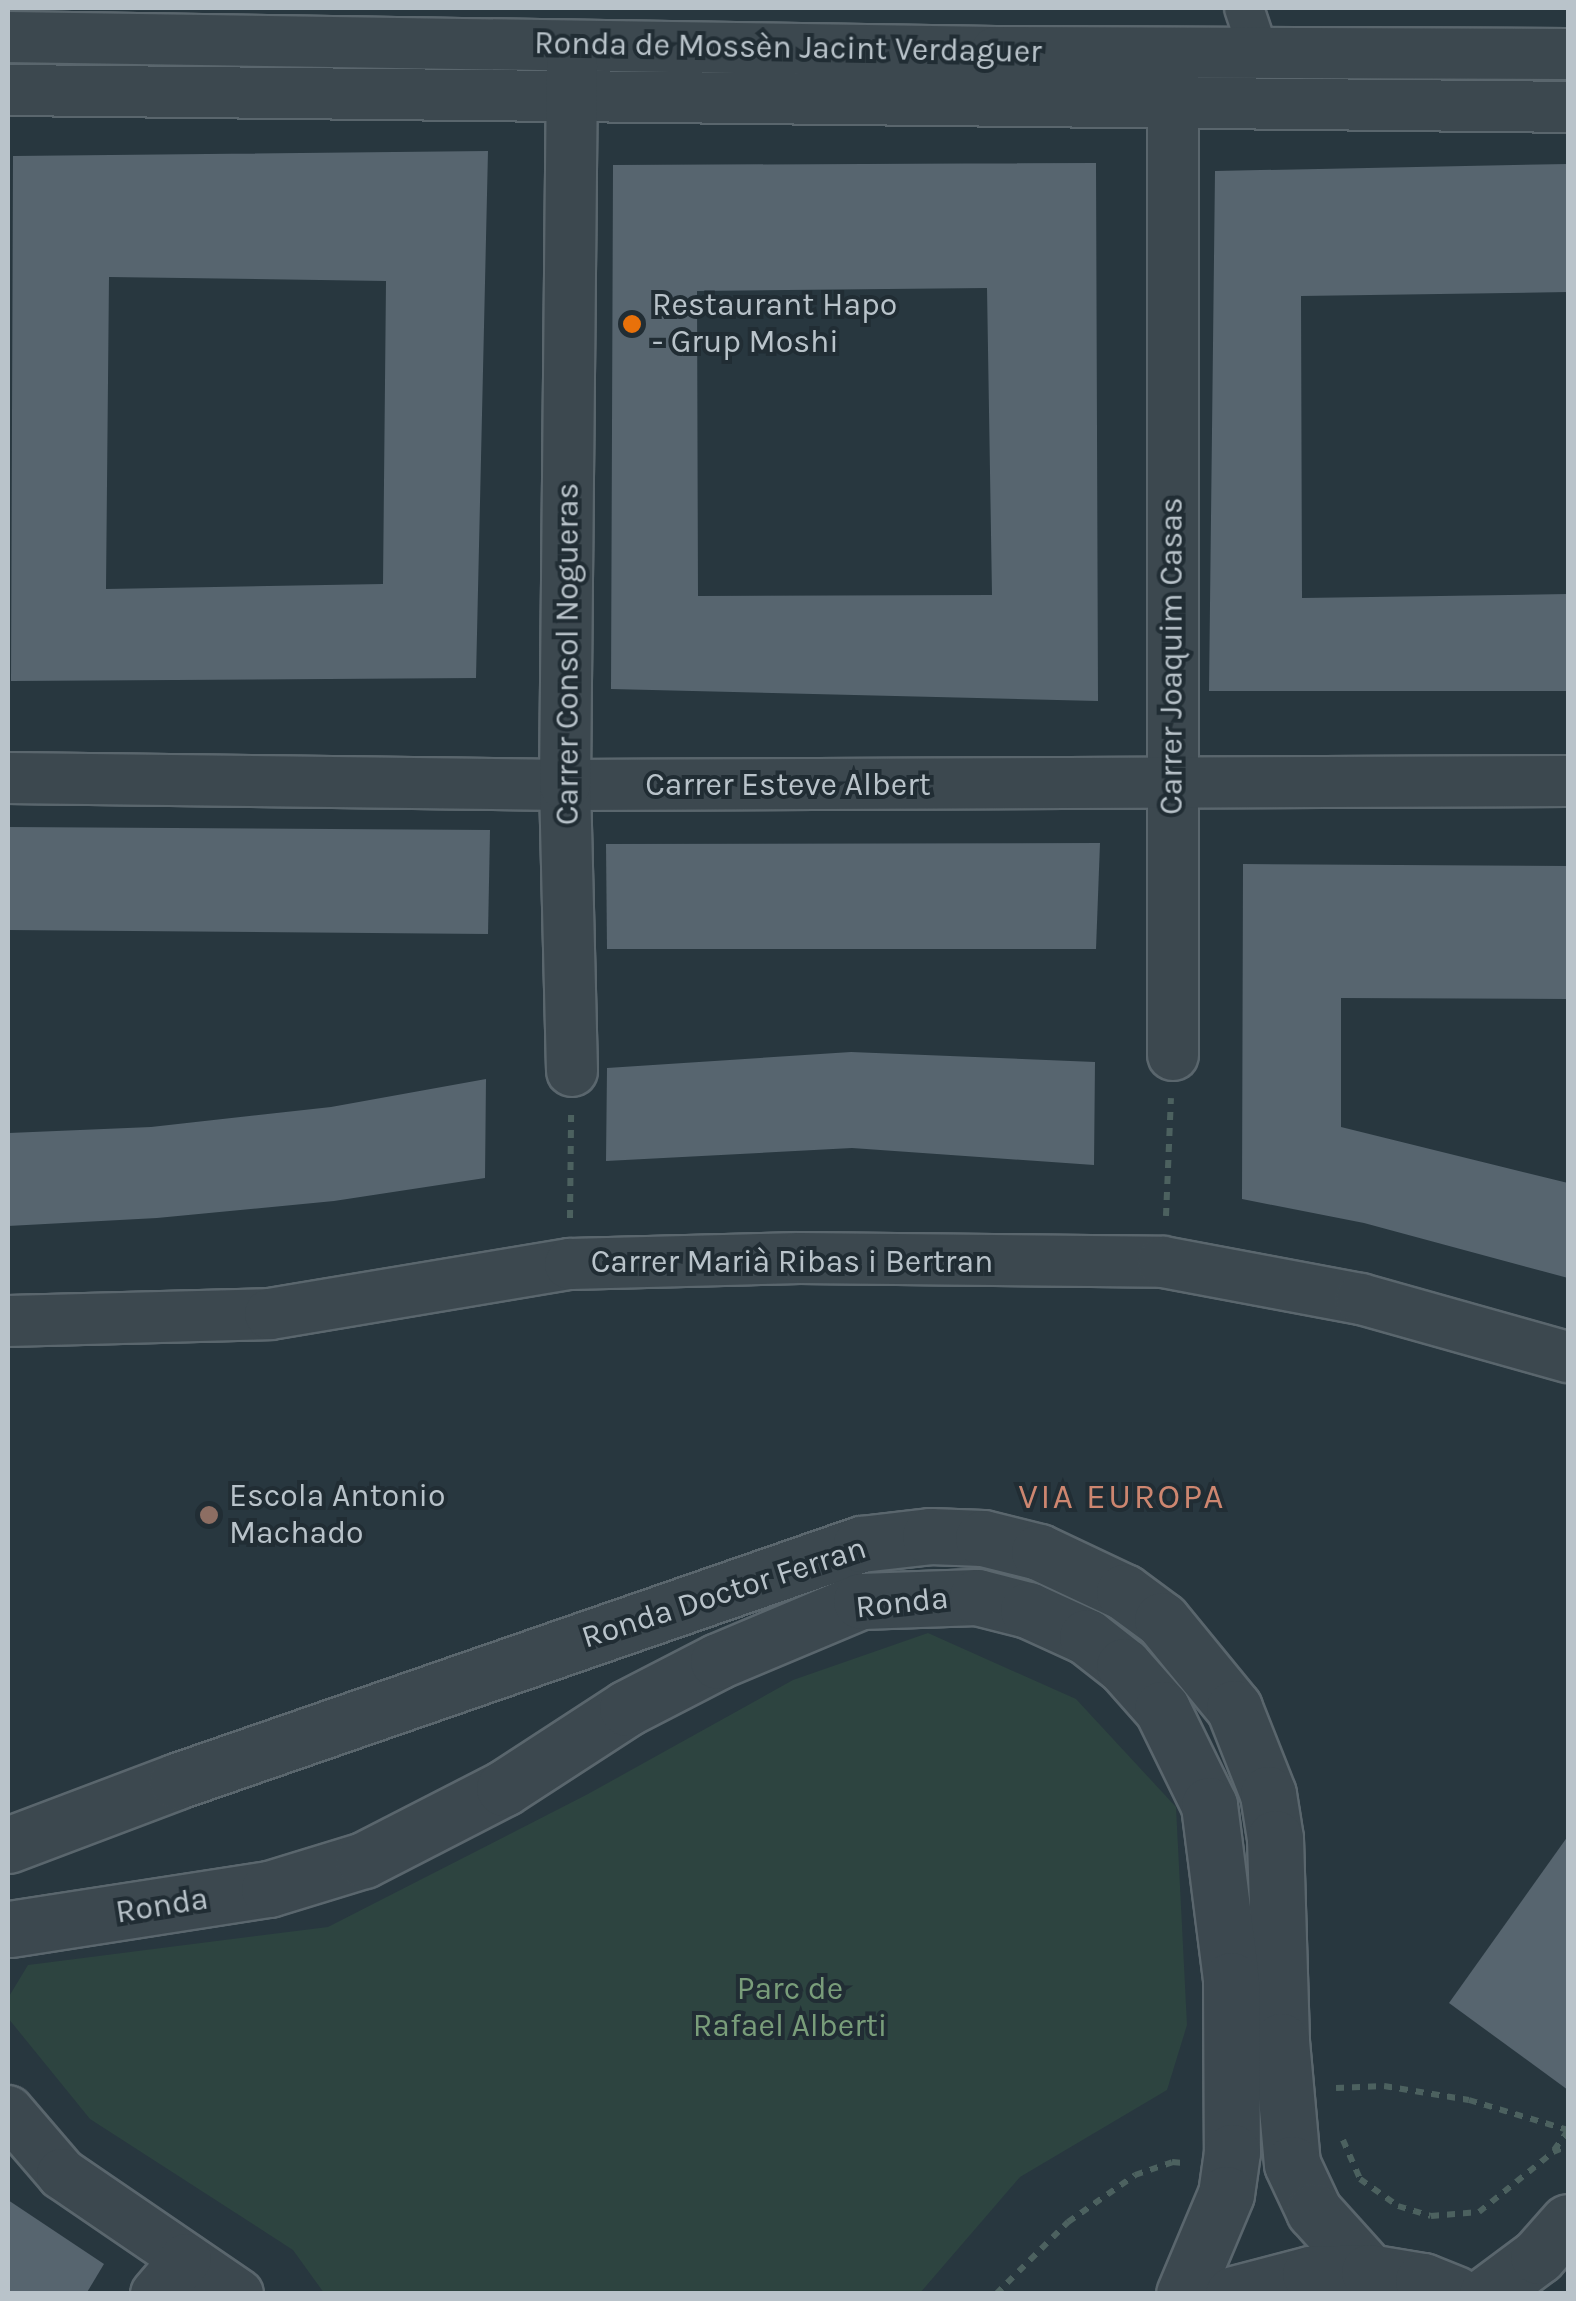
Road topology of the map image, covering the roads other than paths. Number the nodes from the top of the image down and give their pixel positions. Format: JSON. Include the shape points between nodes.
{"nodes":[{"id":1,"x":1251,"y":29,"type":"edge"},
{"id":2,"x":8,"y":37,"type":"edge"},
{"id":3,"x":572,"y":45,"type":"junction"},
{"id":4,"x":1172,"y":50,"type":"junction"},
{"id":5,"x":1568,"y":54,"type":"edge"},
{"id":6,"x":8,"y":90,"type":"edge"},
{"id":7,"x":572,"y":97,"type":"junction"},
{"id":8,"x":1173,"y":104,"type":"junction"},
{"id":9,"x":1568,"y":107,"type":"edge"},
{"id":10,"x":8,"y":778,"type":"edge"},
{"id":11,"x":1568,"y":781,"type":"edge"},
{"id":12,"x":1172,"y":785,"type":"junction"},
{"id":13,"x":565,"y":786,"type":"junction"},
{"id":14,"x":1173,"y":1055,"type":"road end"},
{"id":15,"x":572,"y":1071,"type":"road end"},
{"id":16,"x":8,"y":1321,"type":"edge"},
{"id":17,"x":1568,"y":1357,"type":"edge"},
{"id":18,"x":8,"y":1844,"type":"edge"},
{"id":19,"x":8,"y":1915,"type":"edge"},
{"id":20,"x":8,"y":2112,"type":"edge"},
{"id":21,"x":1568,"y":2222,"type":"edge"},
{"id":22,"x":1370,"y":2272,"type":"junction"},
{"id":23,"x":171,"y":2276,"type":"edge"},
{"id":24,"x":238,"y":2294,"type":"edge"},
{"id":25,"x":1184,"y":2294,"type":"edge"},
{"id":26,"x":1233,"y":2294,"type":"edge"},
{"id":27,"x":1454,"y":2294,"type":"edge"},
{"id":28,"x":1486,"y":2294,"type":"edge"}],
"edges":[{"from":1,"to":4,"type":"street","name":"Ronda de Mossèn Jacint Verdaguer"},
{"from":1,"to":5,"type":"street","name":"Ronda de Mossèn Jacint Verdaguer"},
{"from":2,"to":3,"type":"street","name":"Ronda de Mossèn Jacint Verdaguer"},
{"from":3,"to":4,"type":"street","name":"Ronda de Mossèn Jacint Verdaguer"},
{"from":3,"to":7,"type":"street","name":"Carrer Consol Nogueras"},
{"from":4,"to":8,"type":"street","name":"Carrer Joaquim Casas"},
{"from":6,"to":7,"type":"street","name":"Ronda de Mossèn Jacint Verdaguer"},
{"from":7,"to":8,"type":"street","name":"Ronda de Mossèn Jacint Verdaguer"},
{"from":7,"to":13,"type":"street","name":"Carrer Consol Nogueras"},
{"from":8,"to":9,"type":"street","name":"Ronda de Mossèn Jacint Verdaguer"},
{"from":8,"to":12,"type":"street","name":"Carrer Joaquim Casas"},
{"from":10,"to":13,"type":"street","name":"Carrer Esteve Albert"},
{"from":11,"to":12,"type":"street","name":"Carrer Esteve Albert"},
{"from":12,"to":13,"type":"street","name":"Carrer Esteve Albert"},
{"from":12,"to":14,"type":"street","name":"Carrer Joaquim Casas"},
{"from":13,"to":15,"type":"street","name":"Carrer Consol Nogueras"},
{"from":16,"to":17,"type":"street","name":"Carrer Marià Ribas i Bertran","via":[[270,1314],[570,1264],[800,1258],[1164,1262],[1361,1299]]},
{"from":18,"to":22,"type":"street","name":"Ronda Doctor Ferran","via":[[861,1544],[983,1538],[1039,1552],[1124,1592],[1162,1620],[1234,1708],[1268,1794],[1275,1838],[1287,2141],[1314,2211]]},
{"from":19,"to":25,"type":"street","name":"Ronda","via":[[270,1889],[364,1860],[504,1788],[642,1700],[861,1602],[978,1597],[1028,1610],[1087,1637],[1124,1666],[1162,1708],[1209,1805],[1231,1980],[1232,2152],[1226,2194]]},
{"from":20,"to":23,"type":"street","via":[[62,2174]]},
{"from":21,"to":28,"type":"street","via":[[1538,2256]]},
{"from":22,"to":26,"type":"street","via":[[1310,2274]]},
{"from":22,"to":27,"type":"street"},
{"from":23,"to":24,"type":"street"}]}
